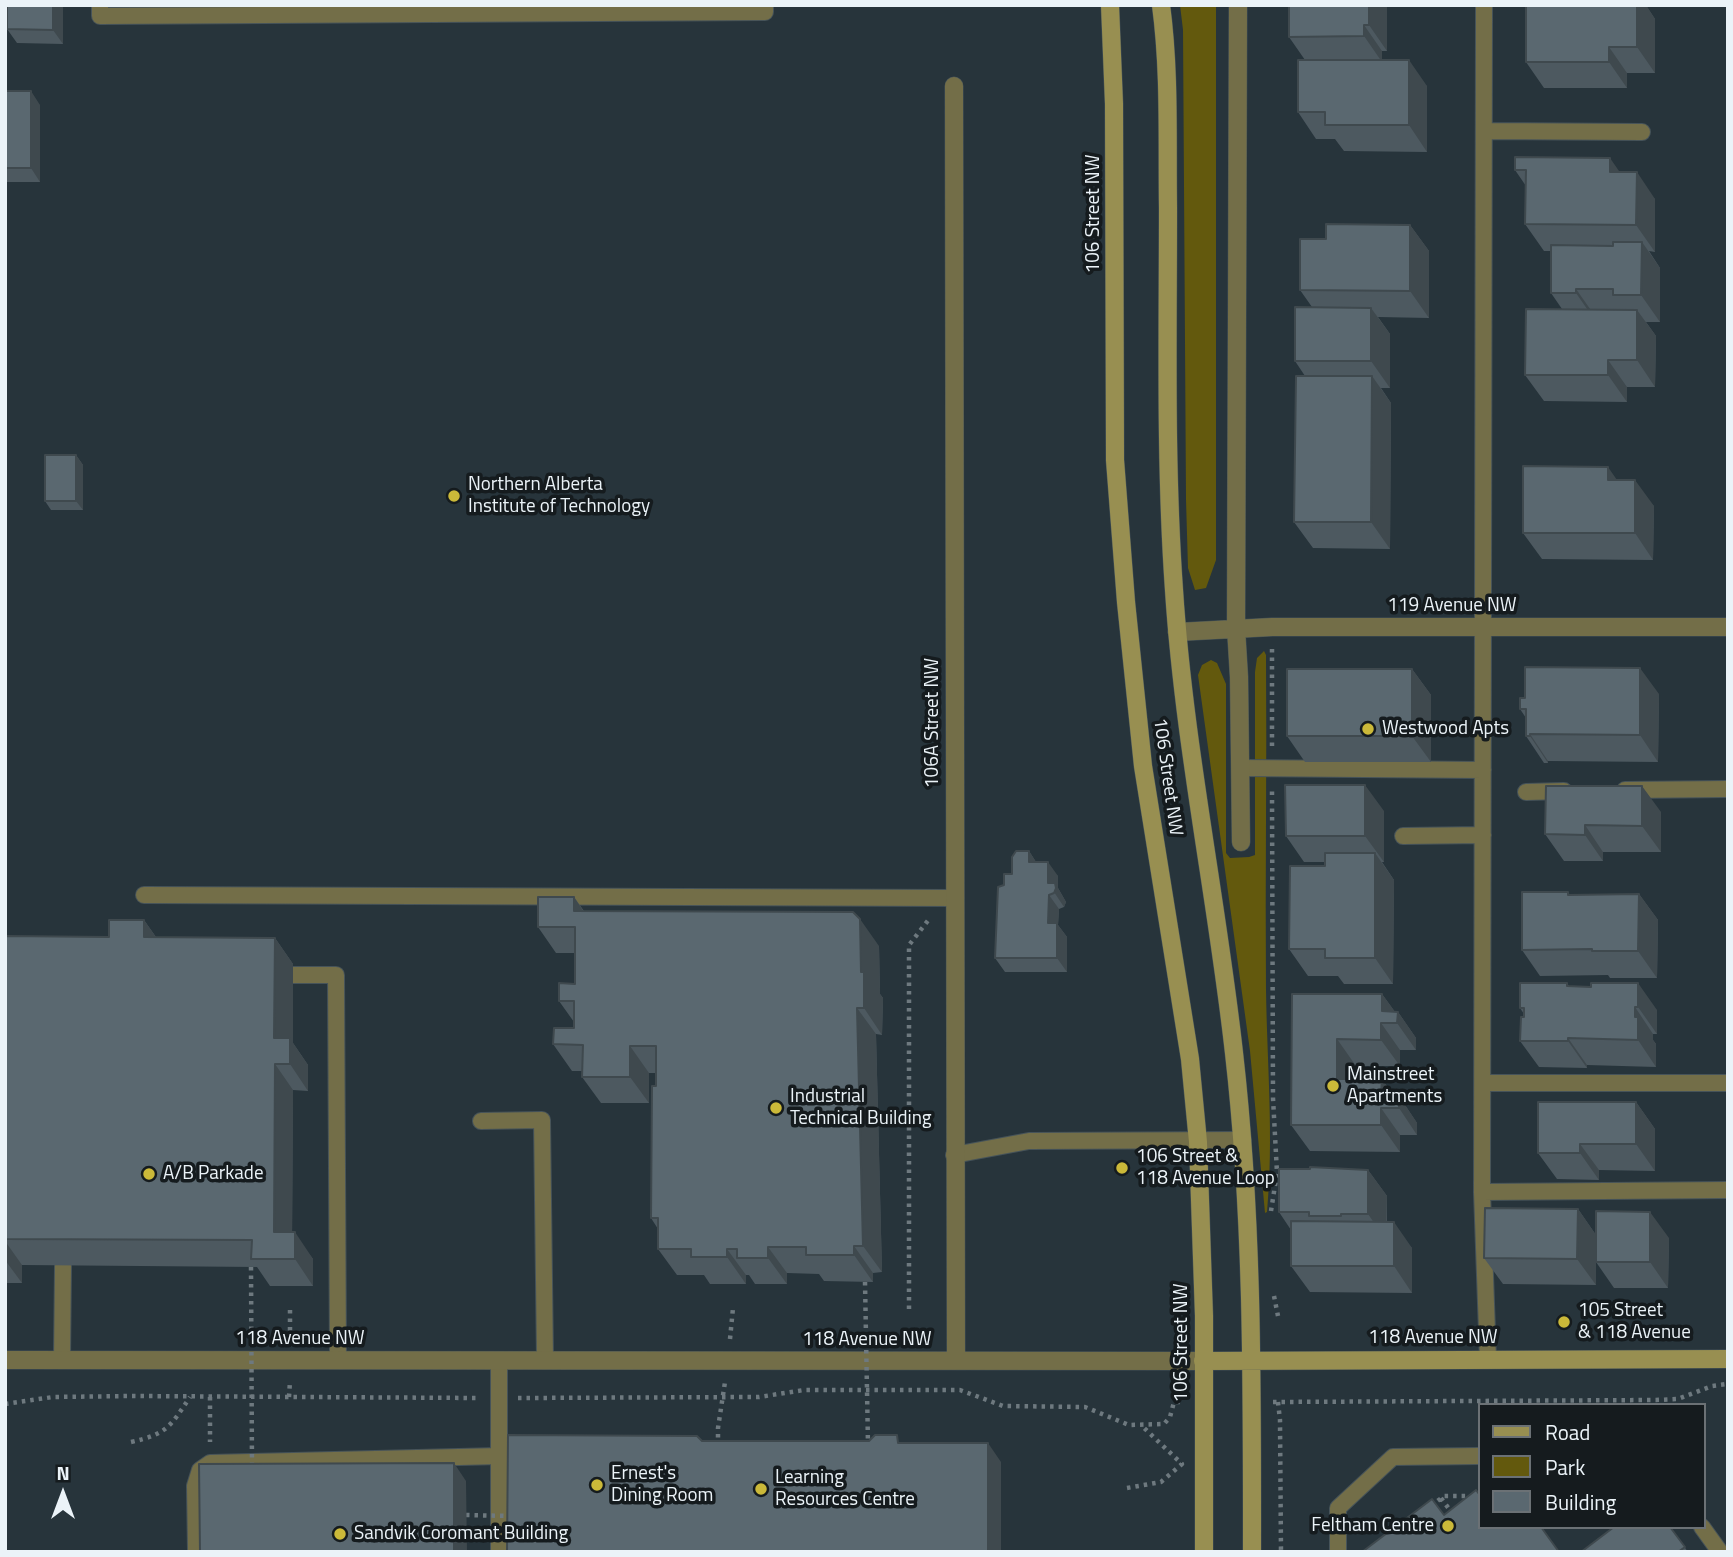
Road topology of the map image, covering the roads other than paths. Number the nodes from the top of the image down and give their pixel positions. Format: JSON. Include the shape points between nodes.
{"nodes":[{"id":1,"x":100,"y":5,"type":"edge"},
{"id":2,"x":765,"y":5,"type":"edge"},
{"id":3,"x":1110,"y":5,"type":"edge"},
{"id":4,"x":1161,"y":5,"type":"edge"},
{"id":5,"x":1238,"y":5,"type":"edge"},
{"id":6,"x":1484,"y":5,"type":"edge"},
{"id":7,"x":205,"y":10,"type":"edge"},
{"id":8,"x":954,"y":86,"type":"dead end"},
{"id":9,"x":1484,"y":131,"type":"junction"},
{"id":10,"x":1642,"y":132,"type":"dead end"},
{"id":11,"x":1483,"y":627,"type":"junction"},
{"id":12,"x":1728,"y":627,"type":"edge"},
{"id":13,"x":1236,"y":628,"type":"junction"},
{"id":14,"x":1177,"y":632,"type":"junction"},
{"id":15,"x":1240,"y":768,"type":"junction"},
{"id":16,"x":1483,"y":770,"type":"junction"},
{"id":17,"x":1728,"y":789,"type":"edge"},
{"id":18,"x":1608,"y":790,"type":"edge"},
{"id":19,"x":1581,"y":791,"type":"edge"},
{"id":20,"x":1526,"y":792,"type":"dead end"},
{"id":21,"x":1483,"y":835,"type":"junction"},
{"id":22,"x":1403,"y":836,"type":"dead end"},
{"id":23,"x":1241,"y":842,"type":"dead end"},
{"id":24,"x":144,"y":895,"type":"dead end"},
{"id":25,"x":950,"y":898,"type":"junction"},
{"id":26,"x":293,"y":975,"type":"dead end"},
{"id":27,"x":1483,"y":1083,"type":"junction"},
{"id":28,"x":1728,"y":1083,"type":"edge"},
{"id":29,"x":481,"y":1121,"type":"dead end"},
{"id":30,"x":1243,"y":1140,"type":"junction"},
{"id":31,"x":1198,"y":1142,"type":"junction"},
{"id":32,"x":954,"y":1155,"type":"junction"},
{"id":33,"x":1728,"y":1191,"type":"edge"},
{"id":34,"x":1482,"y":1192,"type":"junction"},
{"id":35,"x":63,"y":1266,"type":"edge"},
{"id":36,"x":1488,"y":1359,"type":"junction"},
{"id":37,"x":1728,"y":1359,"type":"edge"},
{"id":38,"x":5,"y":1360,"type":"edge"},
{"id":39,"x":62,"y":1360,"type":"junction"},
{"id":40,"x":338,"y":1360,"type":"junction"},
{"id":41,"x":499,"y":1360,"type":"junction"},
{"id":42,"x":545,"y":1360,"type":"junction"},
{"id":43,"x":1251,"y":1360,"type":"junction"},
{"id":44,"x":956,"y":1361,"type":"junction"},
{"id":45,"x":1203,"y":1361,"type":"junction"},
{"id":46,"x":499,"y":1456,"type":"junction"},
{"id":47,"x":1478,"y":1456,"type":"edge"},
{"id":48,"x":1703,"y":1529,"type":"edge"},
{"id":49,"x":1338,"y":1551,"type":"edge"},
{"id":50,"x":196,"y":1552,"type":"edge"},
{"id":51,"x":499,"y":1552,"type":"edge"},
{"id":52,"x":1204,"y":1552,"type":"edge"},
{"id":53,"x":1251,"y":1552,"type":"edge"},
{"id":54,"x":1720,"y":1552,"type":"edge"}],
"edges":[{"from":1,"to":7,"type":"lane","via":[[100,16]]},
{"from":2,"to":7,"type":"lane","via":[[765,12]]},
{"from":3,"to":31,"type":"main road","name":"106 Street NW","via":[[1115,460],[1143,766],[1190,1059]]},
{"from":4,"to":14,"type":"main road","name":"106 Street NW","via":[[1167,99],[1169,480]]},
{"from":5,"to":13,"type":"street"},
{"from":6,"to":9,"type":"lane"},
{"from":8,"to":25,"type":"street","name":"106A Street NW"},
{"from":9,"to":10,"type":"lane"},
{"from":9,"to":11,"type":"lane"},
{"from":11,"to":12,"type":"street","name":"119 Avenue NW"},
{"from":11,"to":13,"type":"street","name":"119 Avenue NW"},
{"from":11,"to":16,"type":"lane"},
{"from":13,"to":14,"type":"street","name":"119 Avenue NW"},
{"from":13,"to":15,"type":"street"},
{"from":14,"to":30,"type":"main road","name":"106 Street NW"},
{"from":15,"to":16,"type":"lane"},
{"from":15,"to":23,"type":"street"},
{"from":16,"to":21,"type":"lane"},
{"from":17,"to":18,"type":"lane"},
{"from":19,"to":20,"type":"lane"},
{"from":21,"to":22,"type":"lane"},
{"from":21,"to":27,"type":"lane"},
{"from":24,"to":25,"type":"lane"},
{"from":25,"to":32,"type":"street","name":"106A Street NW"},
{"from":26,"to":40,"type":"lane","via":[[336,975]]},
{"from":27,"to":28,"type":"lane"},
{"from":27,"to":34,"type":"lane"},
{"from":29,"to":42,"type":"lane","via":[[542,1120]]},
{"from":30,"to":31,"type":"lane"},
{"from":30,"to":43,"type":"main road","name":"106 Street NW"},
{"from":31,"to":32,"type":"lane","via":[[1028,1141]]},
{"from":31,"to":45,"type":"main road","name":"106 Street NW"},
{"from":32,"to":44,"type":"street","name":"106A Street NW"},
{"from":33,"to":34,"type":"lane"},
{"from":34,"to":36,"type":"lane"},
{"from":35,"to":39,"type":"lane"},
{"from":36,"to":37,"type":"main road","name":"118 Avenue NW"},
{"from":36,"to":43,"type":"main road","name":"118 Avenue NW"},
{"from":38,"to":39,"type":"street","name":"118 Avenue NW"},
{"from":39,"to":40,"type":"street","name":"118 Avenue NW"},
{"from":40,"to":41,"type":"street","name":"118 Avenue NW"},
{"from":41,"to":42,"type":"street","name":"118 Avenue NW"},
{"from":41,"to":46,"type":"lane"},
{"from":42,"to":44,"type":"street","name":"118 Avenue NW"},
{"from":43,"to":45,"type":"main road","name":"118 Avenue NW"},
{"from":43,"to":53,"type":"main road","name":"106 Street NW"},
{"from":44,"to":45,"type":"street","name":"118 Avenue NW"},
{"from":45,"to":52,"type":"main road","name":"106 Street NW"},
{"from":46,"to":50,"type":"lane","via":[[210,1464],[200,1470],[195,1486]]},
{"from":46,"to":51,"type":"lane"},
{"from":47,"to":49,"type":"lane","via":[[1392,1457],[1338,1508]]},
{"from":48,"to":54,"type":"lane"}]}
